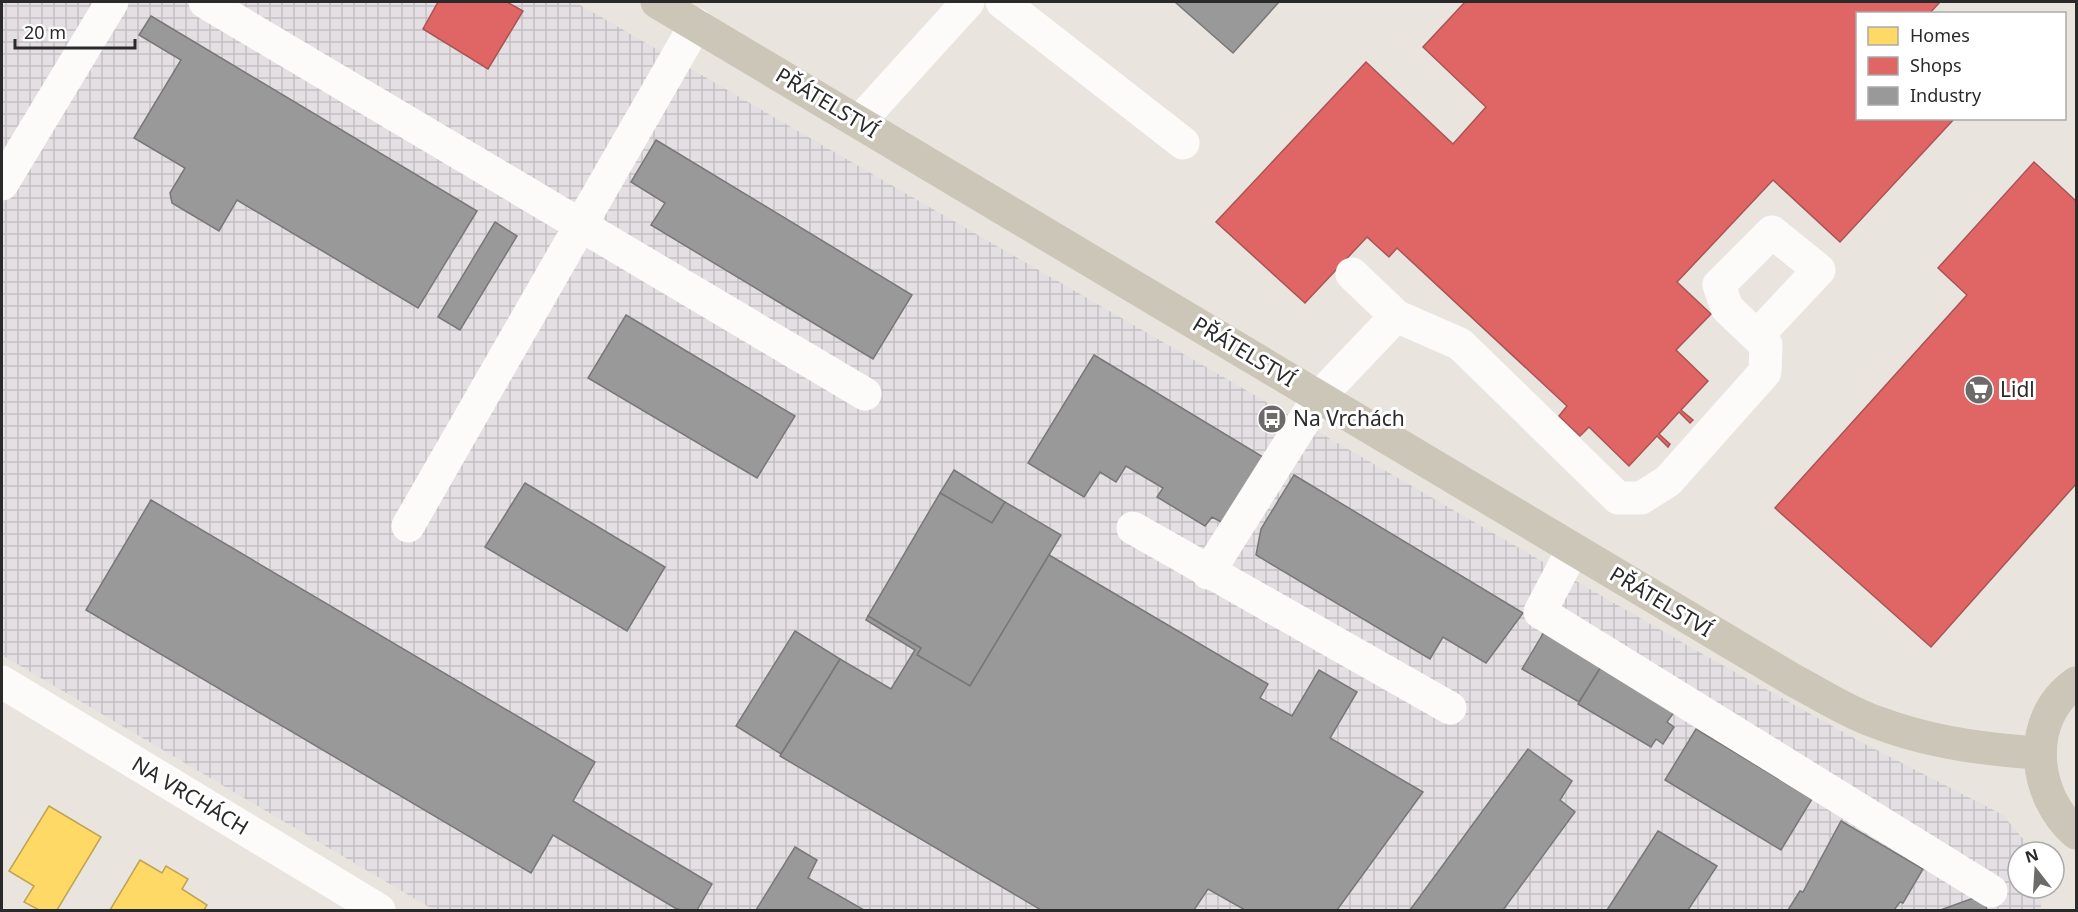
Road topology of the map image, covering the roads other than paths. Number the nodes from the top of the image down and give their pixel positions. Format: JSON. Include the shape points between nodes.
{"nodes":[{"id":1,"x":112,"y":2,"type":"edge"},
{"id":2,"x":205,"y":2,"type":"edge"},
{"id":3,"x":657,"y":2,"type":"edge"},
{"id":4,"x":968,"y":2,"type":"edge"},
{"id":5,"x":1002,"y":2,"type":"edge"},
{"id":6,"x":696,"y":24,"type":"junction"},
{"id":7,"x":859,"y":122,"type":"junction"},
{"id":8,"x":1183,"y":143,"type":"dead end"},
{"id":9,"x":2,"y":184,"type":"edge"},
{"id":10,"x":580,"y":225,"type":"junction"},
{"id":11,"x":1352,"y":274,"type":"dead end"},
{"id":12,"x":1396,"y":316,"type":"junction"},
{"id":13,"x":1757,"y":336,"type":"dead end"},
{"id":14,"x":865,"y":394,"type":"dead end"},
{"id":15,"x":1319,"y":397,"type":"junction"},
{"id":16,"x":408,"y":526,"type":"dead end"},
{"id":17,"x":1133,"y":528,"type":"dead end"},
{"id":18,"x":1573,"y":549,"type":"junction"},
{"id":19,"x":1208,"y":573,"type":"junction"},
{"id":20,"x":2,"y":682,"type":"edge"},
{"id":21,"x":2076,"y":683,"type":"edge"},
{"id":22,"x":1450,"y":708,"type":"dead end"},
{"id":23,"x":2040,"y":753,"type":"junction"},
{"id":24,"x":2076,"y":833,"type":"edge"},
{"id":25,"x":1991,"y":891,"type":"dead end"},
{"id":26,"x":379,"y":910,"type":"edge"}],
"edges":[{"from":1,"to":9,"type":"street"},
{"from":2,"to":10,"type":"street"},
{"from":3,"to":6,"type":"main road","name":"PŘÁTELSTVÍ"},
{"from":4,"to":7,"type":"street"},
{"from":5,"to":8,"type":"street"},
{"from":6,"to":7,"type":"main road","name":"PŘÁTELSTVÍ"},
{"from":6,"to":10,"type":"street"},
{"from":7,"to":15,"type":"main road","name":"PŘÁTELSTVÍ"},
{"from":10,"to":14,"type":"street"},
{"from":10,"to":16,"type":"street"},
{"from":11,"to":12,"type":"street"},
{"from":12,"to":13,"type":"street","via":[[1460,344],[1618,498],[1641,498],[1668,481],[1766,372],[1766,345]]},
{"from":12,"to":15,"type":"street"},
{"from":15,"to":18,"type":"main road","name":"PŘÁTELSTVÍ"},
{"from":15,"to":19,"type":"street"},
{"from":17,"to":19,"type":"street"},
{"from":18,"to":23,"type":"main road","name":"PŘÁTELSTVÍ","via":[[1793,680],[1874,722],[1936,740]]},
{"from":18,"to":25,"type":"street","via":[[1540,612]]},
{"from":19,"to":22,"type":"street"},
{"from":20,"to":26,"type":"street","name":"NA VRCHÁCH"},
{"from":21,"to":23,"type":"main road","via":[[2055,706],[2044,728]]},
{"from":23,"to":24,"type":"main road","via":[[2041,778],[2049,801]]}]}
